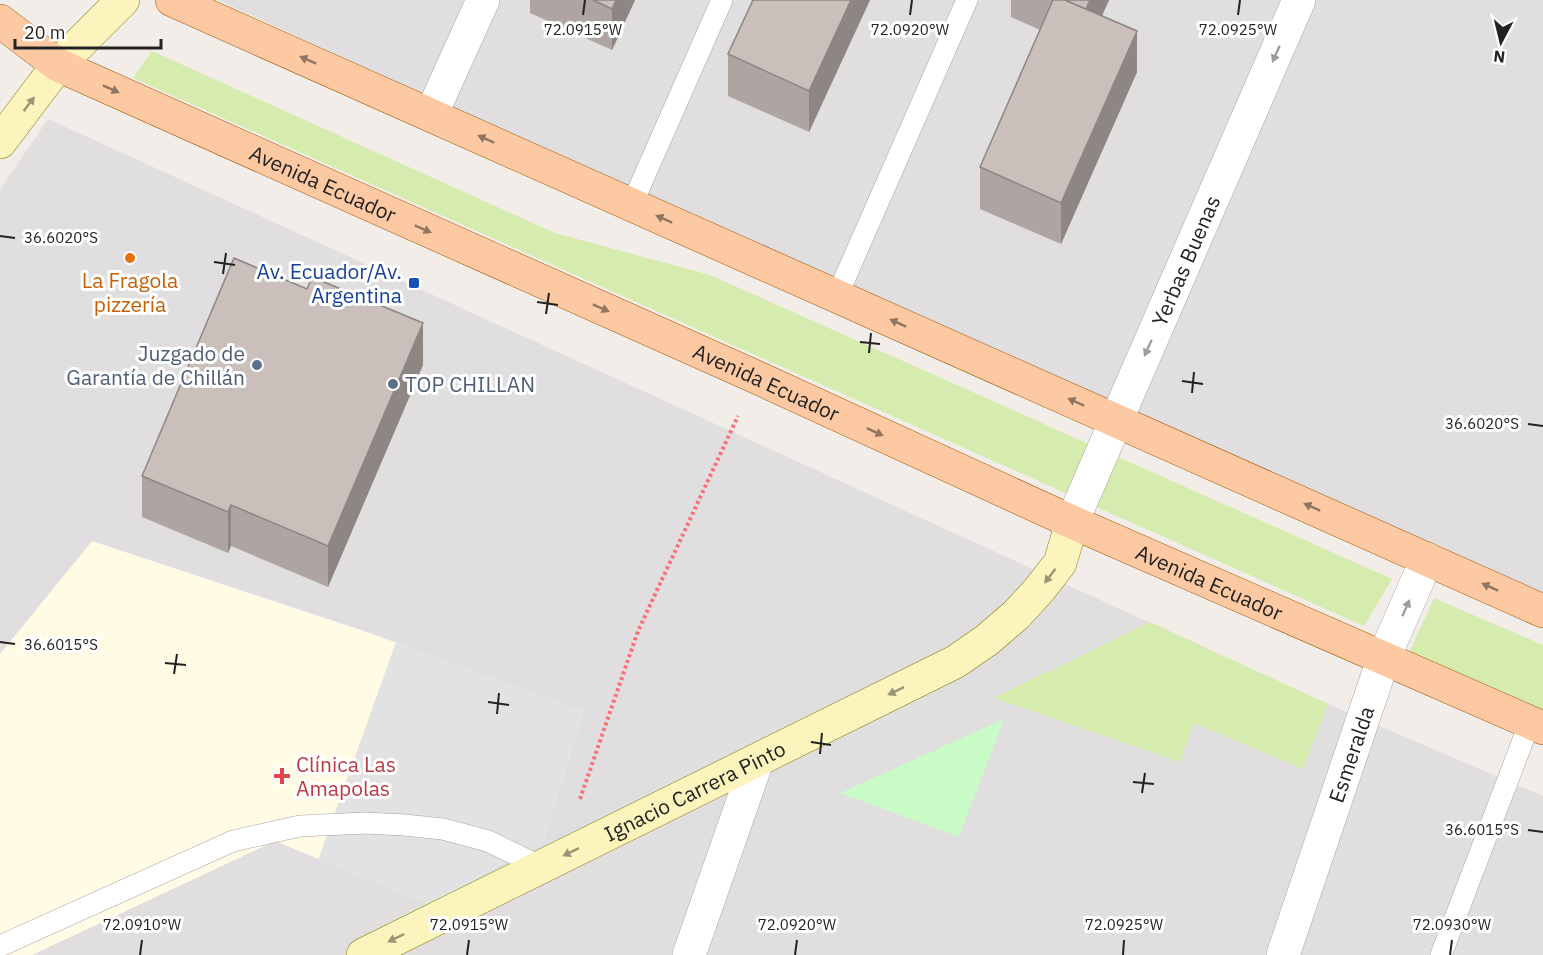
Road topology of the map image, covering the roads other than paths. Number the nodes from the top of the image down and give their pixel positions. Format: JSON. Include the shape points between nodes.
{"nodes":[{"id":1,"x":123,"y":0,"type":"edge"},
{"id":2,"x":172,"y":0,"type":"edge"},
{"id":3,"x":483,"y":0,"type":"edge"},
{"id":4,"x":722,"y":0,"type":"edge"},
{"id":5,"x":967,"y":0,"type":"edge"},
{"id":6,"x":1299,"y":0,"type":"edge"},
{"id":7,"x":0,"y":21,"type":"edge"},
{"id":8,"x":58,"y":65,"type":"junction"},
{"id":9,"x":431,"y":115,"type":"junction"},
{"id":10,"x":0,"y":142,"type":"edge"},
{"id":11,"x":632,"y":204,"type":"junction"},
{"id":12,"x":837,"y":296,"type":"junction"},
{"id":13,"x":1116,"y":420,"type":"junction"},
{"id":14,"x":1072,"y":522,"type":"junction"},
{"id":15,"x":1427,"y":559,"type":"junction"},
{"id":16,"x":1543,"y":611,"type":"edge"},
{"id":17,"x":1384,"y":657,"type":"junction"},
{"id":18,"x":1537,"y":725,"type":"edge"},
{"id":19,"x":757,"y":761,"type":"junction"},
{"id":20,"x":550,"y":862,"type":"junction"},
{"id":21,"x":0,"y":946,"type":"edge"},
{"id":22,"x":363,"y":955,"type":"edge"},
{"id":23,"x":690,"y":955,"type":"edge"},
{"id":24,"x":1283,"y":955,"type":"edge"},
{"id":25,"x":1441,"y":955,"type":"edge"}],
"edges":[{"from":1,"to":8,"type":"street"},
{"from":9,"to":2,"type":"main road","one_way":true},
{"from":3,"to":9,"type":"street"},
{"from":4,"to":11,"type":"lane"},
{"from":5,"to":12,"type":"lane"},
{"from":6,"to":13,"type":"street","name":"Yerbas Buenas","one_way":true},
{"from":7,"to":8,"type":"main road","name":"Avenida Ecuador"},
{"from":10,"to":8,"type":"street","one_way":true},
{"from":8,"to":14,"type":"main road","name":"Avenida Ecuador","one_way":true},
{"from":11,"to":9,"type":"main road","one_way":true},
{"from":12,"to":11,"type":"main road","one_way":true},
{"from":13,"to":12,"type":"main road","one_way":true},
{"from":13,"to":14,"type":"street","name":"Yerbas Buenas"},
{"from":15,"to":13,"type":"main road","one_way":true},
{"from":14,"to":17,"type":"main road","name":"Avenida Ecuador"},
{"from":14,"to":19,"type":"street","name":"Ignacio Carrera Pinto","one_way":true,"via":[[1060,563],[1016,615],[987,640],[955,662]]},
{"from":16,"to":15,"type":"main road","one_way":true},
{"from":17,"to":15,"type":"street","name":"Esmeralda","one_way":true},
{"from":17,"to":18,"type":"main road","name":"Avenida Ecuador"},
{"from":17,"to":24,"type":"street","name":"Esmeralda"},
{"from":18,"to":25,"type":"lane"},
{"from":19,"to":20,"type":"street","name":"Ignacio Carrera Pinto","one_way":true},
{"from":19,"to":23,"type":"street"},
{"from":20,"to":21,"type":"lane","via":[[443,829],[366,823],[300,826],[233,841]]},
{"from":20,"to":22,"type":"street","name":"Ignacio Carrera Pinto","one_way":true}]}
